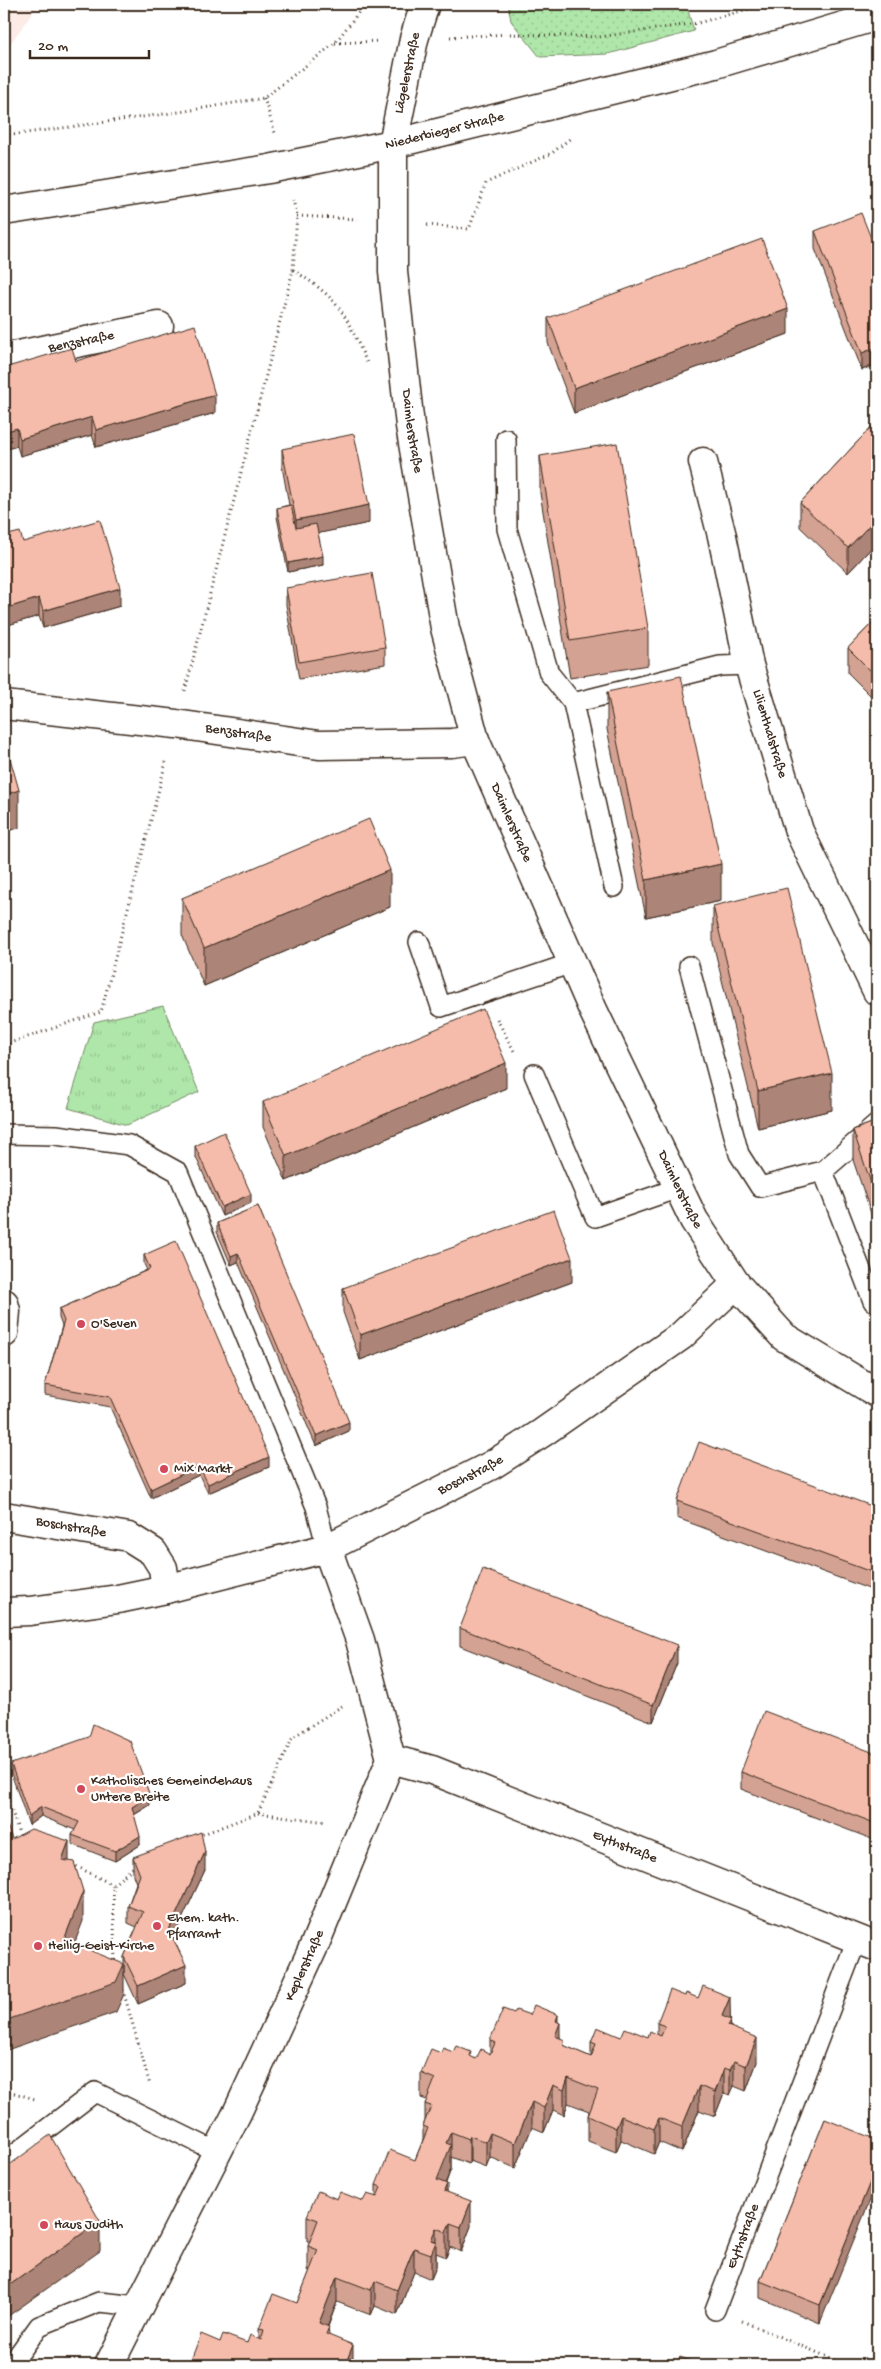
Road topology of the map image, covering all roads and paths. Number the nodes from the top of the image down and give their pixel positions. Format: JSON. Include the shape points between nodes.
{"nodes":[{"id":1,"x":365,"y":4,"type":"edge"},
{"id":2,"x":425,"y":4,"type":"edge"},
{"id":3,"x":766,"y":4,"type":"edge"},
{"id":4,"x":877,"y":16,"type":"edge"},
{"id":5,"x":414,"y":39,"type":"junction"},
{"id":6,"x":334,"y":42,"type":"junction"},
{"id":7,"x":574,"y":135,"type":"dead end"},
{"id":8,"x":4,"y":136,"type":"edge"},
{"id":9,"x":393,"y":144,"type":"junction"},
{"id":10,"x":4,"y":211,"type":"edge"},
{"id":11,"x":297,"y":216,"type":"dead end"},
{"id":12,"x":393,"y":222,"type":"junction"},
{"id":13,"x":293,"y":270,"type":"dead end"},
{"id":14,"x":160,"y":326,"type":"dead end"},
{"id":15,"x":4,"y":358,"type":"edge"},
{"id":16,"x":506,"y":440,"type":"dead end"},
{"id":17,"x":703,"y":462,"type":"dead end"},
{"id":18,"x":749,"y":665,"type":"junction"},
{"id":19,"x":573,"y":704,"type":"junction"},
{"id":20,"x":4,"y":705,"type":"edge"},
{"id":21,"x":176,"y":724,"type":"junction"},
{"id":22,"x":475,"y":740,"type":"junction"},
{"id":23,"x":614,"y":887,"type":"dead end"},
{"id":24,"x":419,"y":942,"type":"dead end"},
{"id":25,"x":572,"y":963,"type":"junction"},
{"id":26,"x":689,"y":966,"type":"dead end"},
{"id":27,"x":877,"y":991,"type":"edge"},
{"id":28,"x":484,"y":993,"type":"junction"},
{"id":29,"x":4,"y":1045,"type":"edge"},
{"id":30,"x":534,"y":1074,"type":"joint"},
{"id":31,"x":877,"y":1124,"type":"edge"},
{"id":32,"x":4,"y":1134,"type":"edge"},
{"id":33,"x":823,"y":1171,"type":"junction"},
{"id":34,"x":678,"y":1188,"type":"junction"},
{"id":35,"x":736,"y":1284,"type":"junction"},
{"id":36,"x":873,"y":1301,"type":"dead end"},
{"id":37,"x":4,"y":1303,"type":"edge"},
{"id":38,"x":4,"y":1333,"type":"edge"},
{"id":39,"x":877,"y":1393,"type":"edge"},
{"id":40,"x":4,"y":1516,"type":"edge"},
{"id":41,"x":327,"y":1548,"type":"junction"},
{"id":42,"x":166,"y":1589,"type":"junction"},
{"id":43,"x":4,"y":1612,"type":"edge"},
{"id":44,"x":373,"y":1687,"type":"junction"},
{"id":45,"x":392,"y":1759,"type":"junction"},
{"id":46,"x":4,"y":1787,"type":"edge"},
{"id":47,"x":258,"y":1813,"type":"junction"},
{"id":48,"x":364,"y":1826,"type":"junction"},
{"id":49,"x":197,"y":1836,"type":"edge"},
{"id":50,"x":28,"y":1840,"type":"edge"},
{"id":51,"x":140,"y":1861,"type":"edge"},
{"id":52,"x":70,"y":1863,"type":"edge"},
{"id":53,"x":113,"y":1885,"type":"junction"},
{"id":54,"x":867,"y":1943,"type":"edge"},
{"id":55,"x":116,"y":1967,"type":"edge"},
{"id":56,"x":121,"y":1985,"type":"edge"},
{"id":57,"x":162,"y":2125,"type":"junction"},
{"id":58,"x":217,"y":2152,"type":"junction"},
{"id":59,"x":4,"y":2162,"type":"edge"},
{"id":60,"x":139,"y":2306,"type":"junction"},
{"id":61,"x":716,"y":2310,"type":"joint"},
{"id":62,"x":17,"y":2365,"type":"edge"},
{"id":63,"x":109,"y":2365,"type":"edge"},
{"id":64,"x":847,"y":2365,"type":"edge"}],
"edges":[{"from":1,"to":6,"type":"path"},
{"from":2,"to":5,"type":"street","name":"Lägelerstraße"},
{"from":3,"to":5,"type":"path","via":[[698,23],[599,37],[510,34]]},
{"from":4,"to":9,"type":"street","name":"Niederbieger Straße","via":[[716,64]]},
{"from":5,"to":6,"type":"path"},
{"from":5,"to":9,"type":"street","name":"Lägelerstraße"},
{"from":6,"to":8,"type":"path","via":[[264,98]]},
{"from":7,"to":12,"type":"path","via":[[552,153],[486,183],[469,229]]},
{"from":9,"to":10,"type":"street","name":"Niederbieger Straße","via":[[268,169]]},
{"from":9,"to":12,"type":"street","name":"Daimlerstraße"},
{"from":11,"to":12,"type":"path"},
{"from":12,"to":22,"type":"street","name":"Daimlerstraße","via":[[393,272],[410,426],[445,628]]},
{"from":13,"to":21,"type":"path"},
{"from":14,"to":15,"type":"street","name":"Benzstraße"},
{"from":16,"to":19,"type":"lane","via":[[507,529],[549,673]]},
{"from":17,"to":18,"type":"street","name":"Lilienthalstraße"},
{"from":18,"to":19,"type":"lane","via":[[720,666]]},
{"from":18,"to":27,"type":"street","name":"Lilienthalstraße","via":[[799,831]]},
{"from":19,"to":23,"type":"lane"},
{"from":20,"to":21,"type":"street","name":"Benzstraße"},
{"from":21,"to":22,"type":"street","name":"Benzstraße","via":[[319,745]]},
{"from":21,"to":29,"type":"path","via":[[101,1012]]},
{"from":22,"to":25,"type":"street","name":"Daimlerstraße"},
{"from":24,"to":28,"type":"lane","via":[[440,1007]]},
{"from":25,"to":28,"type":"lane"},
{"from":25,"to":34,"type":"street","name":"Daimlerstraße"},
{"from":26,"to":33,"type":"lane","via":[[739,1154],[760,1187]]},
{"from":28,"to":30,"type":"path","via":[[515,1055]]},
{"from":30,"to":34,"type":"lane","via":[[595,1217]]},
{"from":31,"to":33,"type":"lane"},
{"from":32,"to":41,"type":"lane","via":[[56,1136],[129,1145],[178,1172],[316,1507]]},
{"from":33,"to":36,"type":"lane"},
{"from":34,"to":35,"type":"street","name":"Daimlerstraße","via":[[694,1220]]},
{"from":35,"to":39,"type":"street","name":"Daimlerstraße","via":[[784,1337]]},
{"from":35,"to":41,"type":"street","name":"Boschstraße","via":[[681,1336],[542,1433],[492,1465]]},
{"from":37,"to":38,"type":"street"},
{"from":40,"to":42,"type":"street","name":"Boschstraße","via":[[129,1536],[153,1552],[163,1568]]},
{"from":41,"to":42,"type":"street","name":"Boschstraße"},
{"from":41,"to":44,"type":"street"},
{"from":42,"to":43,"type":"street","name":"Boschstraße","via":[[118,1599]]},
{"from":44,"to":45,"type":"street"},
{"from":44,"to":47,"type":"path","via":[[293,1737]]},
{"from":45,"to":48,"type":"street","name":"Keplerstraße"},
{"from":45,"to":54,"type":"street","name":"Eythstraße","via":[[432,1770]]},
{"from":46,"to":50,"type":"path","via":[[20,1836]]},
{"from":47,"to":48,"type":"path"},
{"from":47,"to":49,"type":"path"},
{"from":48,"to":58,"type":"street","name":"Keplerstraße","via":[[315,1944]]},
{"from":51,"to":53,"type":"path"},
{"from":52,"to":53,"type":"path"},
{"from":53,"to":55,"type":"path","via":[[113,1957]]},
{"from":54,"to":61,"type":"lane","name":"Eythstraße"},
{"from":56,"to":57,"type":"path"},
{"from":57,"to":58,"type":"lane"},
{"from":57,"to":59,"type":"lane","via":[[95,2092]]},
{"from":58,"to":60,"type":"street","name":"Keplerstraße"},
{"from":60,"to":62,"type":"lane","via":[[99,2302],[39,2326],[18,2355]]},
{"from":60,"to":63,"type":"street","name":"Keplerstraße"},
{"from":61,"to":64,"type":"path"}]}
